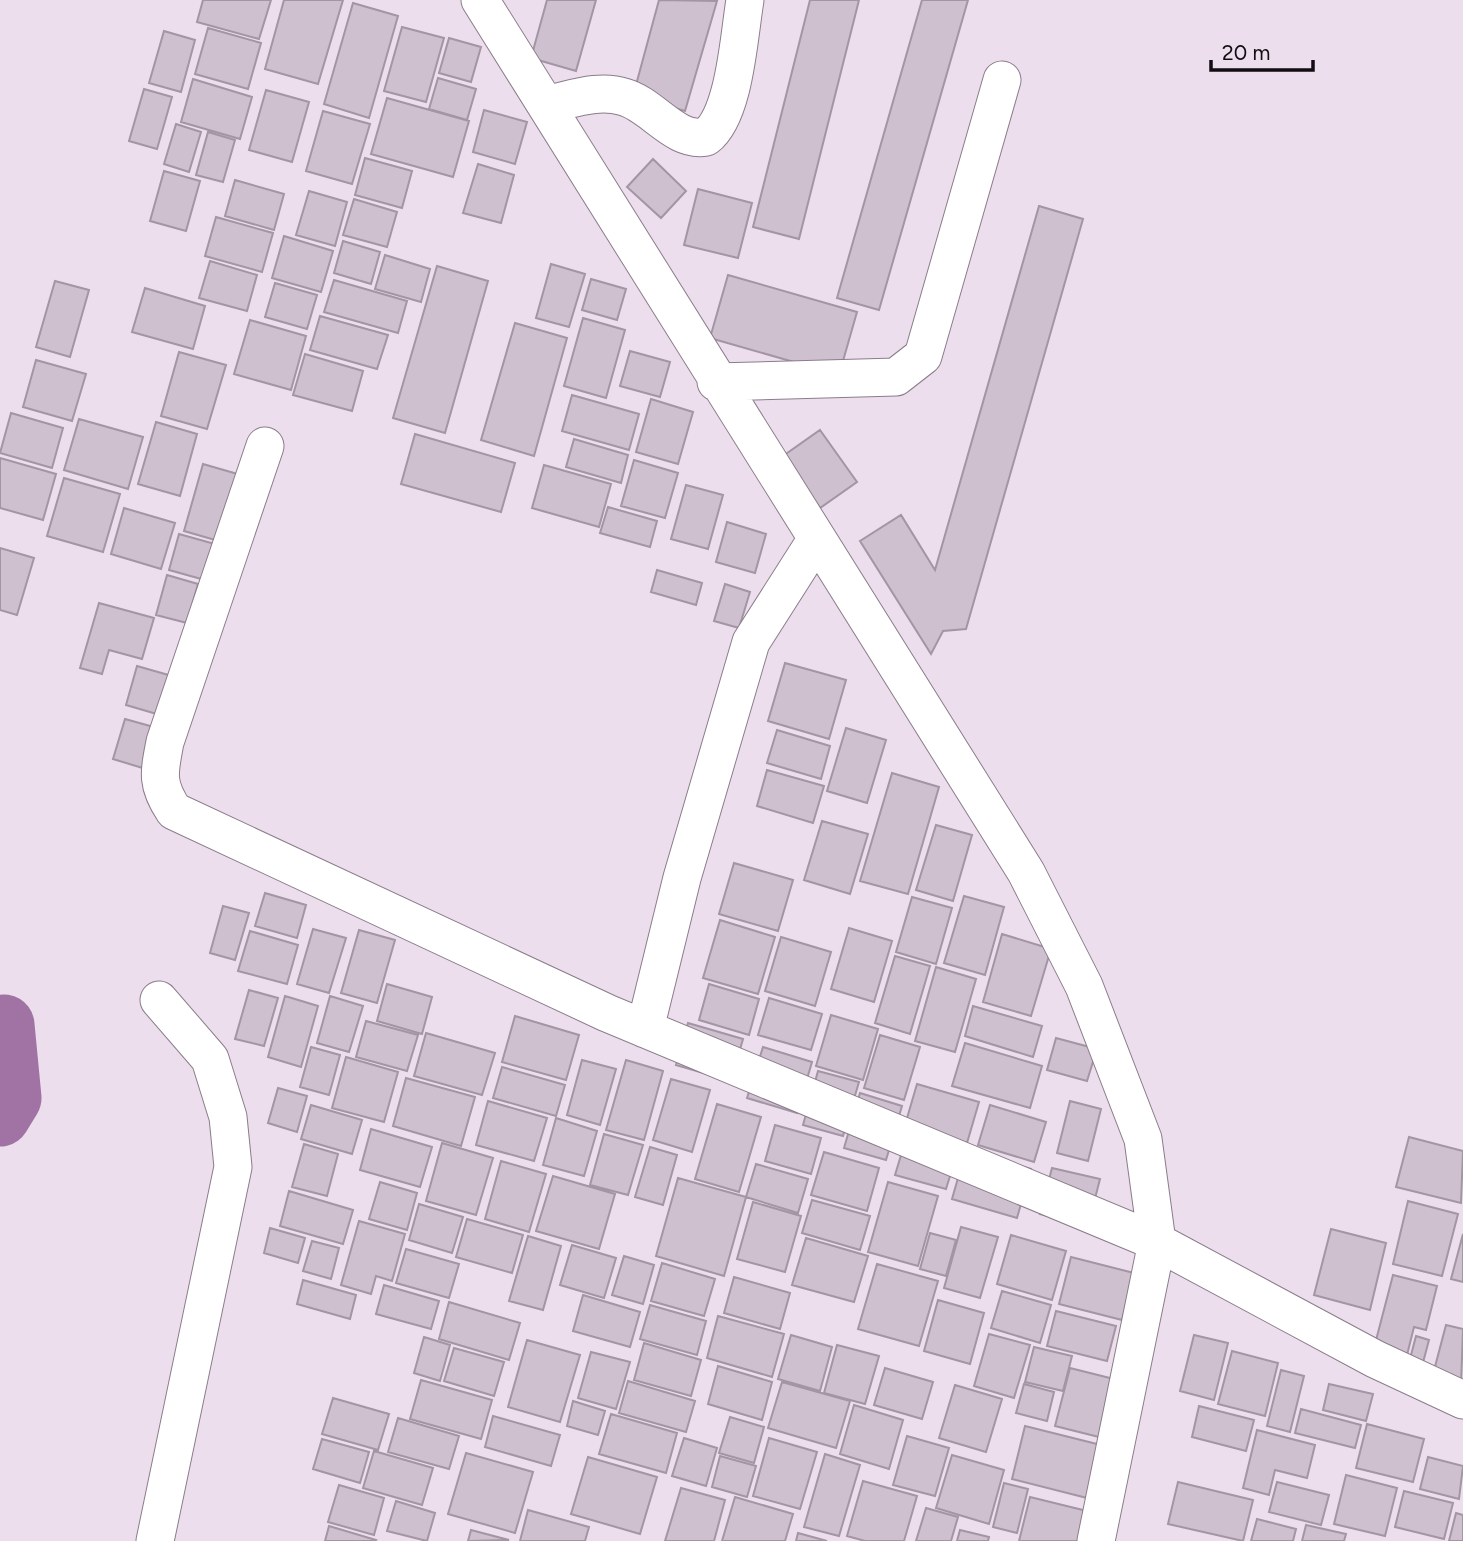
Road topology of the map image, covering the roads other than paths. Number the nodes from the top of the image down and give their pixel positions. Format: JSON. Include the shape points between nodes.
{"nodes":[{"id":1,"x":480,"y":0,"type":"edge"},
{"id":2,"x":745,"y":0,"type":"edge"},
{"id":3,"x":1002,"y":80,"type":"dead end"},
{"id":4,"x":548,"y":104,"type":"junction"},
{"id":5,"x":716,"y":382,"type":"junction"},
{"id":6,"x":265,"y":446,"type":"dead end"},
{"id":7,"x":816,"y":540,"type":"junction"},
{"id":8,"x":159,"y":1000,"type":"dead end"},
{"id":9,"x":645,"y":1029,"type":"junction"},
{"id":10,"x":1157,"y":1242,"type":"junction"},
{"id":11,"x":1463,"y":1401,"type":"edge"},
{"id":12,"x":155,"y":1541,"type":"edge"},
{"id":13,"x":1096,"y":1541,"type":"edge"}],
"edges":[{"from":1,"to":4,"type":"street"},
{"from":2,"to":4,"type":"street","via":[[728,96],[722,116],[706,137],[687,137],[644,105],[624,97],[602,93]]},
{"from":3,"to":5,"type":"street","via":[[923,356],[896,377]]},
{"from":4,"to":5,"type":"street"},
{"from":5,"to":7,"type":"street"},
{"from":6,"to":9,"type":"street","via":[[165,742],[161,792],[174,811],[206,828]]},
{"from":7,"to":9,"type":"street","via":[[751,642],[682,878]]},
{"from":7,"to":10,"type":"street","via":[[1026,872],[1084,986],[1143,1139]]},
{"from":8,"to":12,"type":"street","via":[[210,1059],[228,1117],[233,1167]]},
{"from":9,"to":10,"type":"street"},
{"from":10,"to":11,"type":"street"},
{"from":10,"to":13,"type":"street"}]}
